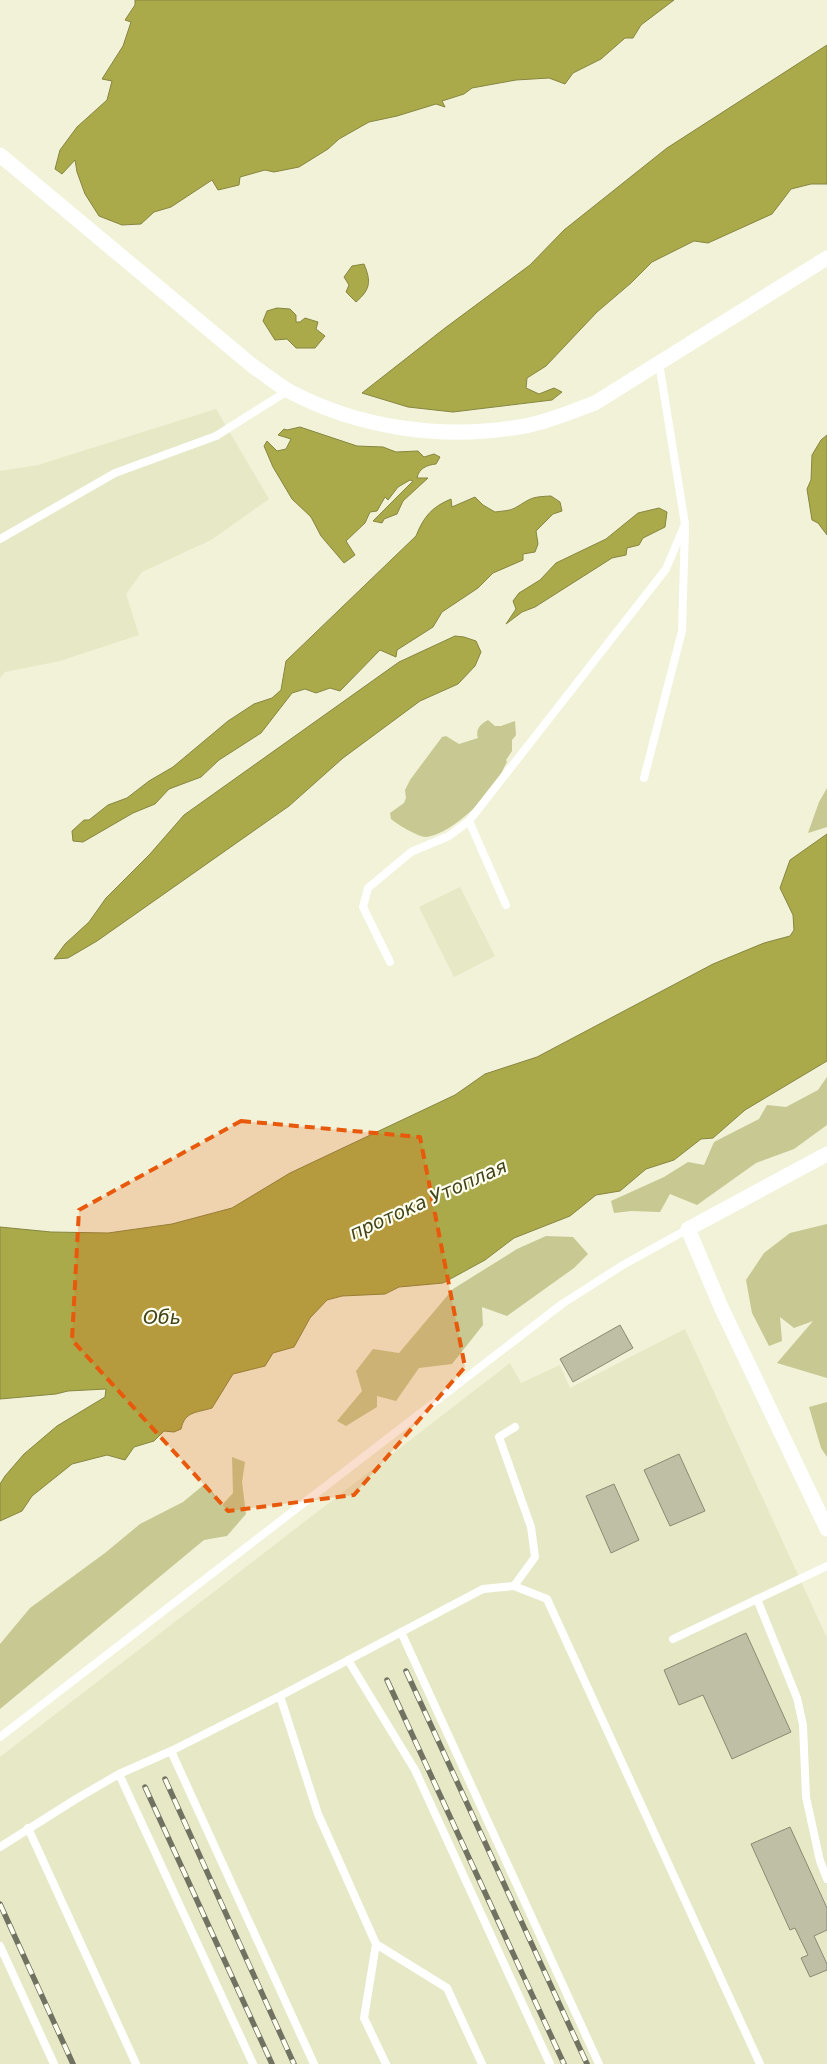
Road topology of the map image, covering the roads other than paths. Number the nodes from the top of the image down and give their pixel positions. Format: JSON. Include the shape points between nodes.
{"nodes":[{"id":1,"x":0,"y":155,"type":"edge"},
{"id":2,"x":827,"y":258,"type":"edge"},
{"id":3,"x":659,"y":363,"type":"junction"},
{"id":4,"x":289,"y":390,"type":"junction"},
{"id":5,"x":685,"y":524,"type":"junction"},
{"id":6,"x":0,"y":539,"type":"edge"},
{"id":7,"x":644,"y":778,"type":"dead end"},
{"id":8,"x":469,"y":821,"type":"junction"},
{"id":9,"x":506,"y":904,"type":"dead end"},
{"id":10,"x":390,"y":962,"type":"dead end"},
{"id":11,"x":827,"y":1154,"type":"edge"},
{"id":12,"x":688,"y":1230,"type":"junction"},
{"id":13,"x":515,"y":1427,"type":"dead end"},
{"id":14,"x":827,"y":1529,"type":"edge"},
{"id":15,"x":827,"y":1566,"type":"edge"},
{"id":16,"x":514,"y":1586,"type":"junction"},
{"id":17,"x":756,"y":1599,"type":"junction"},
{"id":18,"x":401,"y":1632,"type":"junction"},
{"id":19,"x":673,"y":1639,"type":"dead end"},
{"id":20,"x":348,"y":1660,"type":"junction"},
{"id":21,"x":280,"y":1696,"type":"junction"},
{"id":22,"x":0,"y":1737,"type":"edge"},
{"id":23,"x":171,"y":1751,"type":"junction"},
{"id":24,"x":119,"y":1774,"type":"junction"},
{"id":25,"x":28,"y":1828,"type":"junction"},
{"id":26,"x":0,"y":1847,"type":"edge"},
{"id":27,"x":827,"y":1879,"type":"edge"},
{"id":28,"x":376,"y":1944,"type":"junction"},
{"id":29,"x":0,"y":1946,"type":"edge"},
{"id":30,"x":54,"y":2064,"type":"edge"},
{"id":31,"x":136,"y":2064,"type":"edge"},
{"id":32,"x":253,"y":2064,"type":"edge"},
{"id":33,"x":314,"y":2064,"type":"edge"},
{"id":34,"x":386,"y":2064,"type":"edge"},
{"id":35,"x":482,"y":2064,"type":"edge"},
{"id":36,"x":550,"y":2064,"type":"edge"},
{"id":37,"x":599,"y":2064,"type":"edge"},
{"id":38,"x":760,"y":2064,"type":"edge"}],
"edges":[{"from":1,"to":4,"type":"street","via":[[254,368]]},
{"from":2,"to":3,"type":"street"},
{"from":3,"to":4,"type":"street","via":[[595,403],[520,427],[476,432],[410,430],[333,410]]},
{"from":3,"to":5,"type":"lane"},
{"from":4,"to":6,"type":"lane","via":[[216,436],[115,474]]},
{"from":5,"to":7,"type":"lane","via":[[682,631]]},
{"from":5,"to":8,"type":"lane","via":[[666,569]]},
{"from":8,"to":9,"type":"lane"},
{"from":8,"to":10,"type":"lane","via":[[449,836],[411,852],[368,888],[363,907]]},
{"from":11,"to":12,"type":"street"},
{"from":12,"to":14,"type":"street","via":[[721,1307]]},
{"from":12,"to":22,"type":"lane","via":[[623,1265],[562,1304]]},
{"from":13,"to":16,"type":"lane","via":[[499,1437],[531,1527],[535,1557]]},
{"from":15,"to":17,"type":"lane"},
{"from":16,"to":18,"type":"lane","via":[[483,1589]]},
{"from":16,"to":38,"type":"lane","via":[[547,1599]]},
{"from":17,"to":19,"type":"lane"},
{"from":17,"to":27,"type":"lane","via":[[797,1698],[803,1725],[806,1797]]},
{"from":18,"to":20,"type":"lane"},
{"from":18,"to":37,"type":"lane"},
{"from":20,"to":21,"type":"lane"},
{"from":20,"to":36,"type":"lane","via":[[415,1770]]},
{"from":21,"to":23,"type":"lane"},
{"from":21,"to":28,"type":"lane","via":[[318,1814]]},
{"from":23,"to":24,"type":"lane"},
{"from":23,"to":33,"type":"lane"},
{"from":24,"to":25,"type":"lane"},
{"from":24,"to":32,"type":"lane"},
{"from":25,"to":26,"type":"lane"},
{"from":25,"to":31,"type":"lane"},
{"from":28,"to":34,"type":"lane","via":[[364,2018]]},
{"from":28,"to":35,"type":"lane","via":[[447,1988]]},
{"from":29,"to":30,"type":"lane"}]}
